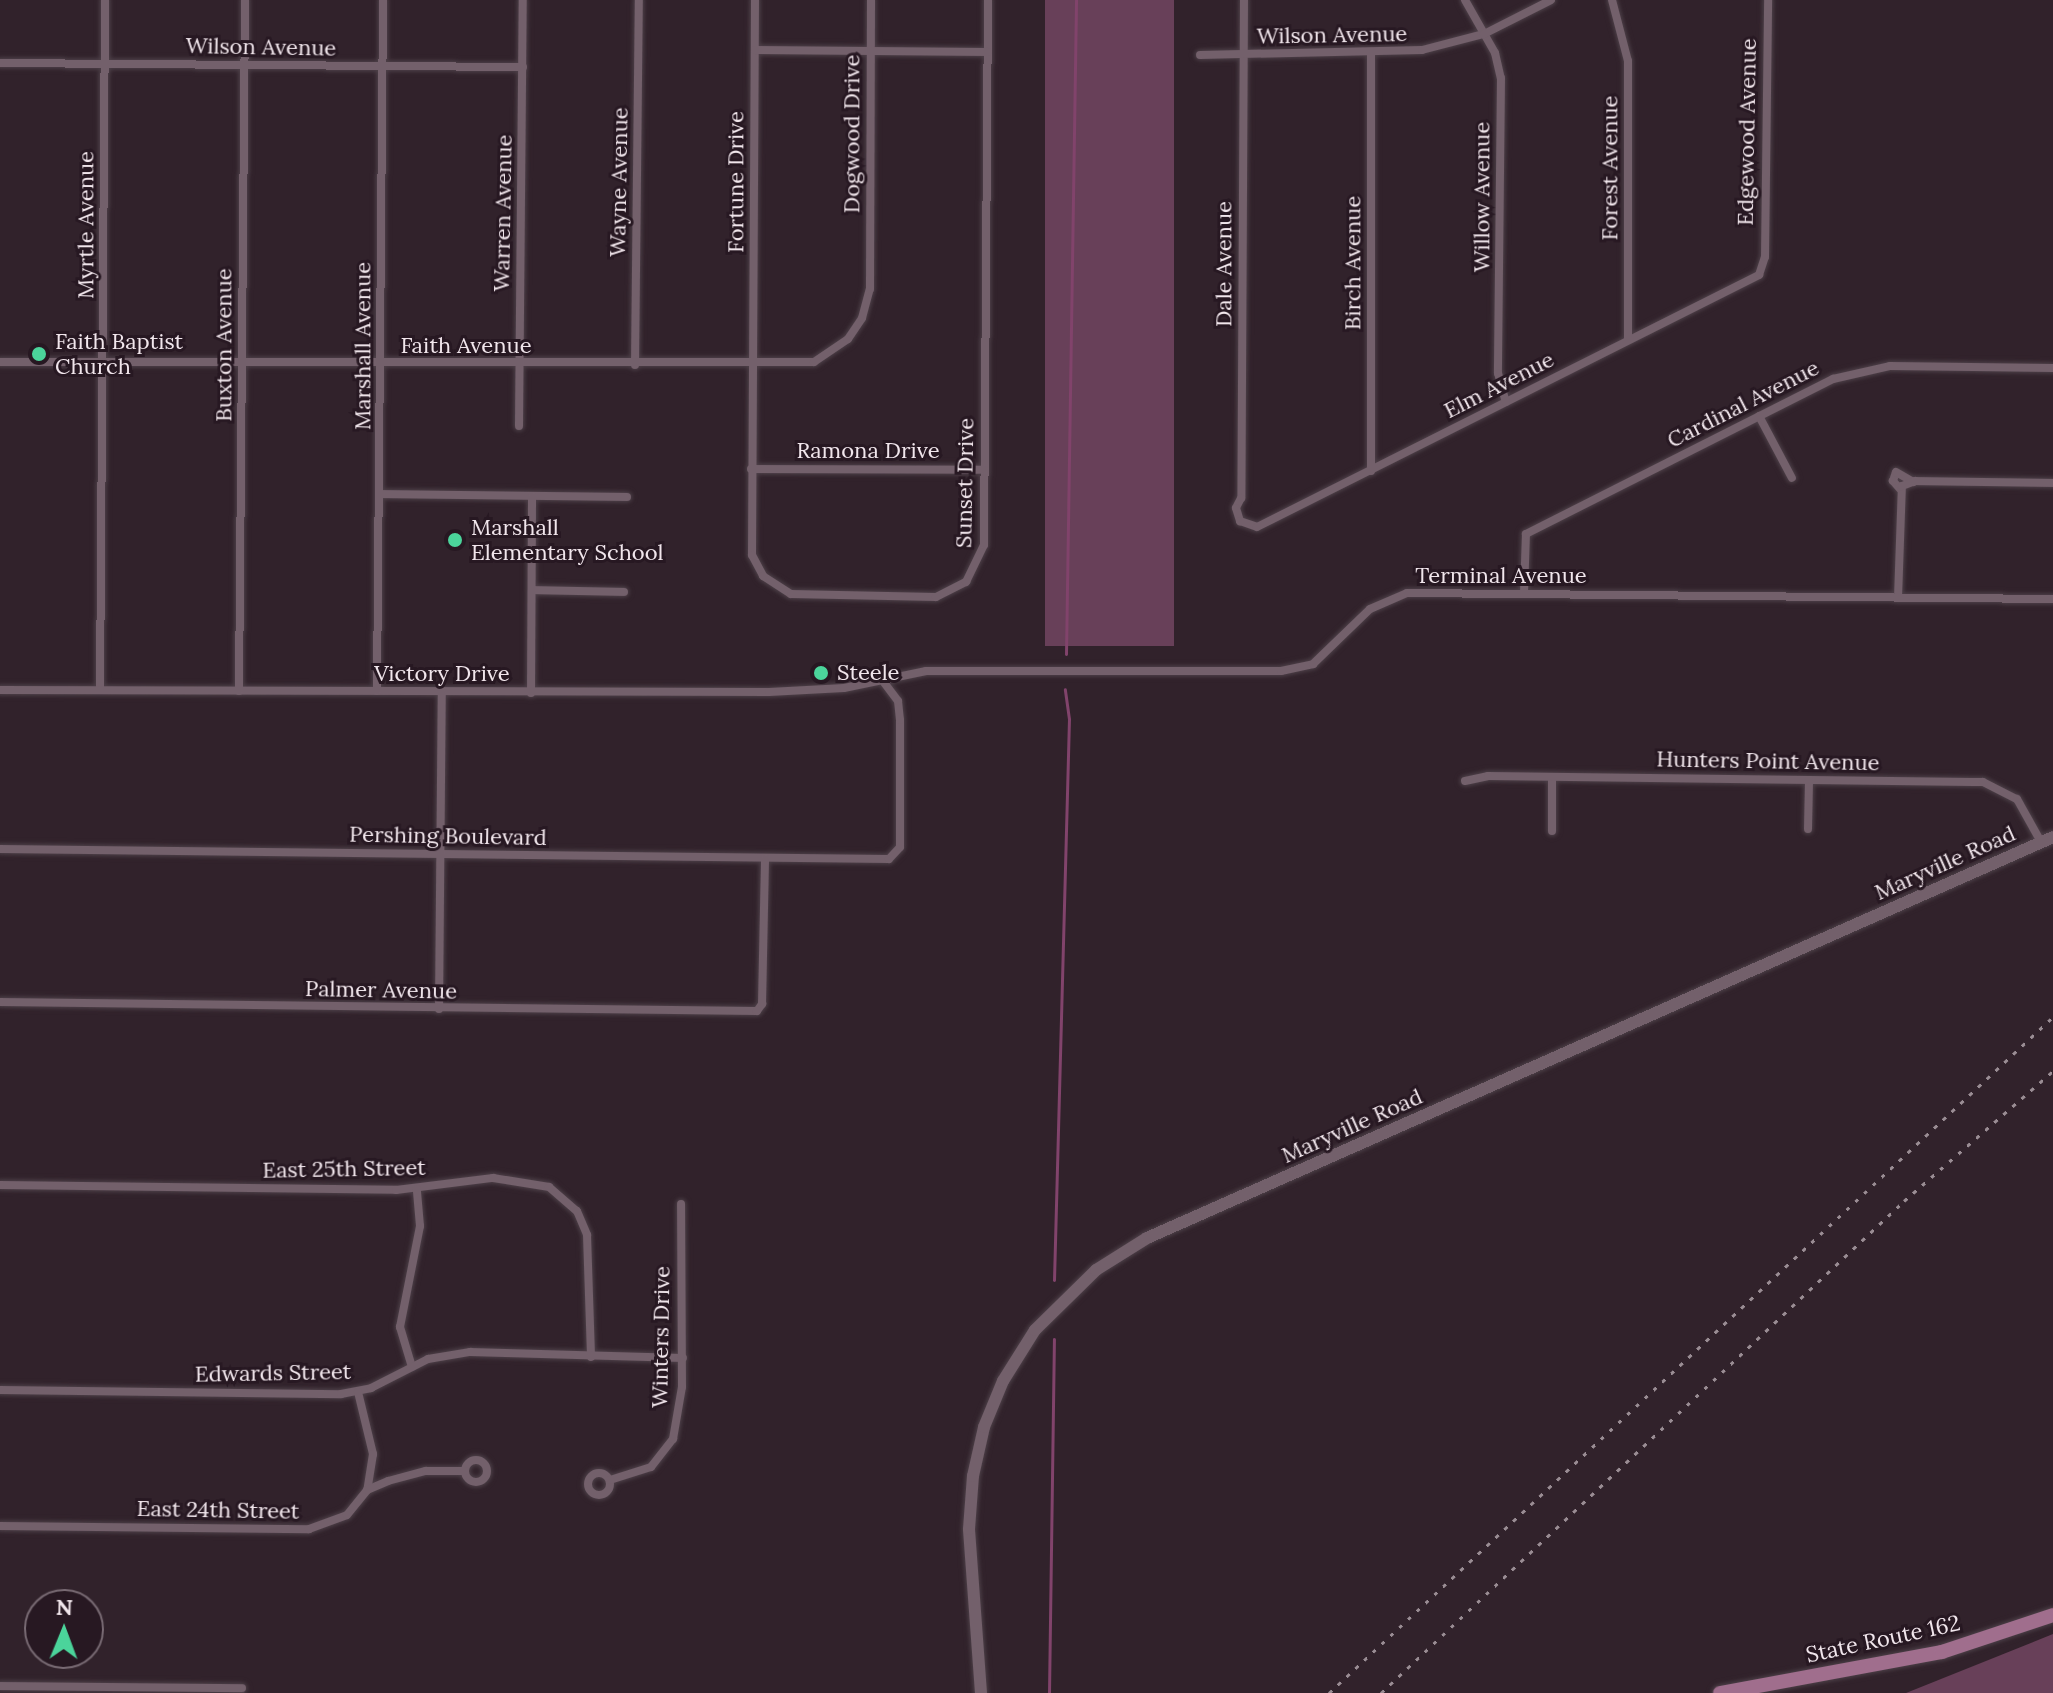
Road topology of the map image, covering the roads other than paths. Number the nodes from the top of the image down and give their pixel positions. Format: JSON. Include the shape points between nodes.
{"nodes":[{"id":1,"x":105,"y":0,"type":"edge"},
{"id":2,"x":245,"y":0,"type":"edge"},
{"id":3,"x":383,"y":0,"type":"edge"},
{"id":4,"x":523,"y":0,"type":"edge"},
{"id":5,"x":639,"y":0,"type":"edge"},
{"id":6,"x":755,"y":0,"type":"edge"},
{"id":7,"x":871,"y":0,"type":"edge"},
{"id":8,"x":988,"y":0,"type":"edge"},
{"id":9,"x":1244,"y":0,"type":"edge"},
{"id":10,"x":1465,"y":0,"type":"edge"},
{"id":11,"x":1551,"y":0,"type":"edge"},
{"id":12,"x":1612,"y":0,"type":"edge"},
{"id":13,"x":1768,"y":0,"type":"edge"},
{"id":14,"x":1484,"y":34,"type":"junction"},
{"id":15,"x":755,"y":50,"type":"junction"},
{"id":16,"x":871,"y":51,"type":"junction"},
{"id":17,"x":988,"y":52,"type":"junction"},
{"id":18,"x":1200,"y":55,"type":"dead end"},
{"id":19,"x":1244,"y":55,"type":"junction"},
{"id":20,"x":1371,"y":55,"type":"junction"},
{"id":21,"x":0,"y":63,"type":"edge"},
{"id":22,"x":104,"y":63,"type":"junction"},
{"id":23,"x":245,"y":65,"type":"junction"},
{"id":24,"x":383,"y":66,"type":"junction"},
{"id":25,"x":523,"y":67,"type":"junction"},
{"id":26,"x":1764,"y":264,"type":"joint"},
{"id":27,"x":870,"y":269,"type":"joint"},
{"id":28,"x":1628,"y":339,"type":"junction"},
{"id":29,"x":0,"y":362,"type":"edge"},
{"id":30,"x":103,"y":362,"type":"junction"},
{"id":31,"x":242,"y":363,"type":"junction"},
{"id":32,"x":381,"y":363,"type":"junction"},
{"id":33,"x":519,"y":364,"type":"junction"},
{"id":34,"x":752,"y":364,"type":"junction"},
{"id":35,"x":635,"y":365,"type":"junction"},
{"id":36,"x":2053,"y":368,"type":"edge"},
{"id":37,"x":1506,"y":402,"type":"junction"},
{"id":38,"x":1759,"y":416,"type":"junction"},
{"id":39,"x":519,"y":426,"type":"dead end"},
{"id":40,"x":751,"y":469,"type":"junction"},
{"id":41,"x":984,"y":470,"type":"junction"},
{"id":42,"x":1371,"y":471,"type":"junction"},
{"id":43,"x":1792,"y":478,"type":"dead end"},
{"id":44,"x":1913,"y":482,"type":"junction"},
{"id":45,"x":2053,"y":483,"type":"edge"},
{"id":46,"x":1900,"y":489,"type":"junction"},
{"id":47,"x":380,"y":494,"type":"junction"},
{"id":48,"x":532,"y":496,"type":"junction"},
{"id":49,"x":627,"y":497,"type":"dead end"},
{"id":50,"x":1244,"y":524,"type":"joint"},
{"id":51,"x":532,"y":590,"type":"junction"},
{"id":52,"x":624,"y":592,"type":"dead end"},
{"id":53,"x":1524,"y":593,"type":"junction"},
{"id":54,"x":1898,"y":598,"type":"junction"},
{"id":55,"x":2053,"y":599,"type":"edge"},
{"id":56,"x":882,"y":680,"type":"junction"},
{"id":57,"x":100,"y":689,"type":"junction"},
{"id":58,"x":0,"y":690,"type":"edge"},
{"id":59,"x":239,"y":691,"type":"junction"},
{"id":60,"x":377,"y":691,"type":"junction"},
{"id":61,"x":442,"y":692,"type":"junction"},
{"id":62,"x":531,"y":693,"type":"junction"},
{"id":63,"x":1552,"y":777,"type":"junction"},
{"id":64,"x":1809,"y":780,"type":"junction"},
{"id":65,"x":1465,"y":781,"type":"dead end"},
{"id":66,"x":1808,"y":829,"type":"dead end"},
{"id":67,"x":1552,"y":831,"type":"dead end"},
{"id":68,"x":2047,"y":840,"type":"edge"},
{"id":69,"x":0,"y":849,"type":"edge"},
{"id":70,"x":440,"y":855,"type":"junction"},
{"id":71,"x":765,"y":858,"type":"junction"},
{"id":72,"x":0,"y":1002,"type":"edge"},
{"id":73,"x":439,"y":1009,"type":"junction"},
{"id":74,"x":0,"y":1185,"type":"edge"},
{"id":75,"x":417,"y":1189,"type":"junction"},
{"id":76,"x":681,"y":1204,"type":"dead end"},
{"id":77,"x":591,"y":1357,"type":"junction"},
{"id":78,"x":683,"y":1358,"type":"junction"},
{"id":79,"x":412,"y":1367,"type":"junction"},
{"id":80,"x":0,"y":1390,"type":"edge"},
{"id":81,"x":358,"y":1392,"type":"junction"},
{"id":82,"x":465,"y":1471,"type":"dead end"},
{"id":83,"x":610,"y":1480,"type":"dead end"},
{"id":84,"x":367,"y":1490,"type":"junction"},
{"id":85,"x":0,"y":1526,"type":"edge"},
{"id":86,"x":2053,"y":1615,"type":"edge"},
{"id":87,"x":0,"y":1686,"type":"edge"},
{"id":88,"x":242,"y":1688,"type":"dead end"},
{"id":89,"x":981,"y":1693,"type":"edge"},
{"id":90,"x":1720,"y":1693,"type":"edge"}],
"edges":[{"from":1,"to":22,"type":"street","name":"Myrtle Avenue"},
{"from":2,"to":23,"type":"street","name":"Buxton Avenue"},
{"from":3,"to":24,"type":"street","name":"Marshall Avenue"},
{"from":4,"to":25,"type":"street","name":"Warren Avenue"},
{"from":5,"to":35,"type":"street","name":"Wayne Avenue"},
{"from":6,"to":15,"type":"street","name":"Fortune Drive"},
{"from":7,"to":16,"type":"street","name":"Dogwood Drive"},
{"from":8,"to":17,"type":"street","name":"Sunset Drive"},
{"from":9,"to":19,"type":"street","name":"Dale Avenue"},
{"from":10,"to":14,"type":"street","name":"Willow Avenue"},
{"from":11,"to":14,"type":"street","name":"Wilson Avenue"},
{"from":12,"to":28,"type":"street","name":"Forest Avenue","via":[[1628,61]]},
{"from":13,"to":26,"type":"street","name":"Edgewood Avenue"},
{"from":14,"to":20,"type":"street","name":"Wilson Avenue","via":[[1422,50]]},
{"from":14,"to":37,"type":"street","name":"Willow Avenue","via":[[1501,78],[1498,373]]},
{"from":15,"to":16,"type":"street"},
{"from":15,"to":34,"type":"street","name":"Fortune Drive"},
{"from":16,"to":17,"type":"street"},
{"from":16,"to":27,"type":"street","name":"Dogwood Drive"},
{"from":17,"to":41,"type":"street","name":"Sunset Drive"},
{"from":18,"to":19,"type":"street","name":"Wilson Avenue"},
{"from":19,"to":20,"type":"street","name":"Wilson Avenue"},
{"from":19,"to":50,"type":"street","name":"Dale Avenue","via":[[1241,498],[1236,508]]},
{"from":20,"to":42,"type":"street","name":"Birch Avenue"},
{"from":21,"to":22,"type":"street","name":"Wilson Avenue"},
{"from":22,"to":23,"type":"street","name":"Wilson Avenue"},
{"from":22,"to":30,"type":"street","name":"Myrtle Avenue"},
{"from":23,"to":24,"type":"street","name":"Wilson Avenue"},
{"from":23,"to":31,"type":"street","name":"Buxton Avenue"},
{"from":24,"to":25,"type":"street","name":"Wilson Avenue"},
{"from":24,"to":32,"type":"street","name":"Marshall Avenue"},
{"from":25,"to":33,"type":"street","name":"Warren Avenue"},
{"from":26,"to":28,"type":"street","name":"Elm Avenue","via":[[1753,280]]},
{"from":27,"to":34,"type":"street","name":"Faith Avenue","via":[[862,318],[837,349],[814,362]]},
{"from":28,"to":37,"type":"street","name":"Elm Avenue"},
{"from":29,"to":30,"type":"street","name":"Faith Avenue"},
{"from":30,"to":31,"type":"street","name":"Faith Avenue"},
{"from":30,"to":57,"type":"street","name":"Myrtle Avenue"},
{"from":31,"to":32,"type":"street","name":"Faith Avenue"},
{"from":31,"to":59,"type":"street","name":"Buxton Avenue"},
{"from":32,"to":33,"type":"street","name":"Faith Avenue"},
{"from":32,"to":47,"type":"street","name":"Marshall Avenue"},
{"from":33,"to":35,"type":"street","name":"Faith Avenue"},
{"from":33,"to":39,"type":"street","name":"Warren Avenue"},
{"from":34,"to":35,"type":"street","name":"Faith Avenue"},
{"from":34,"to":40,"type":"street","name":"Sunset Drive"},
{"from":36,"to":38,"type":"street","name":"Cardinal Avenue","via":[[1871,368],[1833,379]]},
{"from":37,"to":42,"type":"street","name":"Elm Avenue"},
{"from":38,"to":43,"type":"street"},
{"from":38,"to":53,"type":"street","name":"Cardinal Avenue","via":[[1526,534]]},
{"from":40,"to":41,"type":"street","name":"Ramona Drive"},
{"from":40,"to":41,"type":"street","name":"Sunset Drive","via":[[750,543],[756,566],[779,590],[806,597],[936,597],[960,587],[974,574],[983,553]]},
{"from":42,"to":50,"type":"street","name":"Elm Avenue","via":[[1263,525]]},
{"from":44,"to":45,"type":"street"},
{"from":44,"to":46,"type":"street"},
{"from":44,"to":46,"type":"street","via":[[1896,472],[1893,481]]},
{"from":46,"to":54,"type":"street"},
{"from":47,"to":48,"type":"street"},
{"from":47,"to":60,"type":"street","name":"Marshall Avenue"},
{"from":48,"to":49,"type":"street"},
{"from":48,"to":51,"type":"street"},
{"from":51,"to":52,"type":"street"},
{"from":51,"to":62,"type":"street"},
{"from":53,"to":54,"type":"street","name":"Terminal Avenue"},
{"from":53,"to":56,"type":"street","name":"Terminal Avenue","via":[[1392,597],[1370,609],[1323,658],[1291,670],[934,671]]},
{"from":54,"to":55,"type":"street","name":"Terminal Avenue"},
{"from":56,"to":62,"type":"street","name":"Victory Drive","via":[[796,691]]},
{"from":56,"to":71,"type":"street","name":"Pershing Boulevard","via":[[899,709],[896,855]]},
{"from":57,"to":58,"type":"street","name":"Victory Drive"},
{"from":57,"to":59,"type":"street","name":"Victory Drive"},
{"from":59,"to":60,"type":"street","name":"Victory Drive"},
{"from":60,"to":61,"type":"street","name":"Victory Drive"},
{"from":61,"to":62,"type":"street","name":"Victory Drive"},
{"from":61,"to":70,"type":"street"},
{"from":63,"to":64,"type":"street","name":"Hunters Point Avenue"},
{"from":63,"to":65,"type":"street","name":"Hunters Point Avenue","via":[[1479,776]]},
{"from":63,"to":67,"type":"street"},
{"from":64,"to":66,"type":"street"},
{"from":64,"to":68,"type":"street","name":"Hunters Point Avenue","via":[[1983,782],[2017,799]]},
{"from":68,"to":89,"type":"main road","name":"Maryville Road","via":[[1147,1238],[1096,1270],[1056,1305],[1017,1356],[980,1441],[969,1529]]},
{"from":69,"to":70,"type":"street","name":"Pershing Boulevard"},
{"from":70,"to":71,"type":"street","name":"Pershing Boulevard"},
{"from":70,"to":73,"type":"street"},
{"from":71,"to":73,"type":"street","name":"Palmer Avenue","via":[[760,1009]]},
{"from":72,"to":73,"type":"street","name":"Palmer Avenue"},
{"from":74,"to":75,"type":"street","name":"East 25th Street"},
{"from":75,"to":77,"type":"street","name":"East 25th Street","via":[[510,1178],[549,1187],[569,1202],[584,1224],[590,1249]]},
{"from":75,"to":79,"type":"street","via":[[420,1226],[400,1327]]},
{"from":76,"to":78,"type":"street","name":"Winters Drive"},
{"from":77,"to":78,"type":"street","name":"Edwards Street"},
{"from":77,"to":79,"type":"street","name":"Edwards Street","via":[[470,1352]]},
{"from":78,"to":83,"type":"street","name":"Winters Drive","via":[[679,1414],[668,1450],[642,1472]]},
{"from":79,"to":81,"type":"street","name":"Edwards Street"},
{"from":80,"to":81,"type":"street","name":"Edwards Street"},
{"from":81,"to":84,"type":"street","via":[[373,1454]]},
{"from":82,"to":84,"type":"street","name":"East 24th Street","via":[[407,1475]]},
{"from":84,"to":85,"type":"street","name":"East 24th Street","via":[[347,1515],[309,1529]]},
{"from":86,"to":90,"type":"main road","name":"State Route 162","via":[[1942,1652]]},
{"from":87,"to":88,"type":"street"}]}
